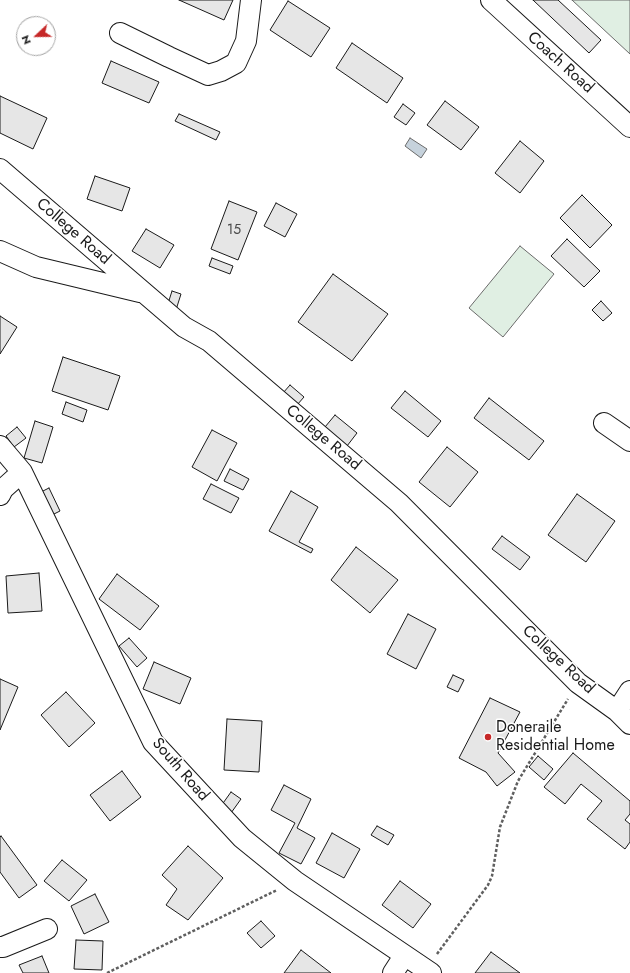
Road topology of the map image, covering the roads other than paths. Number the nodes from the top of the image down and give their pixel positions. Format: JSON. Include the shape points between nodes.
{"nodes":[{"id":1,"x":251,"y":0,"type":"edge"},
{"id":2,"x":491,"y":0,"type":"edge"},
{"id":3,"x":120,"y":33,"type":"dead end"},
{"id":4,"x":630,"y":127,"type":"edge"},
{"id":5,"x":0,"y":169,"type":"edge"},
{"id":6,"x":0,"y":251,"type":"edge"},
{"id":7,"x":144,"y":293,"type":"junction"},
{"id":8,"x":604,"y":423,"type":"dead end"},
{"id":9,"x":630,"y":441,"type":"edge"},
{"id":10,"x":0,"y":446,"type":"edge"},
{"id":11,"x":22,"y":472,"type":"junction"},
{"id":12,"x":0,"y":495,"type":"edge"},
{"id":13,"x":630,"y":690,"type":"edge"},
{"id":14,"x":623,"y":717,"type":"edge"},
{"id":15,"x":47,"y":929,"type":"dead end"},
{"id":16,"x":0,"y":947,"type":"edge"},
{"id":17,"x":404,"y":956,"type":"junction"},
{"id":18,"x":428,"y":971,"type":"edge"},
{"id":19,"x":394,"y":973,"type":"edge"}],
"edges":[{"from":1,"to":3,"type":"street","via":[[246,41],[236,63],[221,71],[208,74]]},
{"from":2,"to":4,"type":"street","name":"Coach Road"},
{"from":5,"to":7,"type":"street","name":"College Road"},
{"from":6,"to":7,"type":"street","via":[[36,267]]},
{"from":7,"to":14,"type":"street","name":"College Road","via":[[184,327],[209,341],[399,503],[578,683]]},
{"from":8,"to":9,"type":"street"},
{"from":10,"to":11,"type":"street","name":"South Road"},
{"from":11,"to":12,"type":"street"},
{"from":11,"to":17,"type":"street","name":"South Road","via":[[153,742],[242,838],[295,882]]},
{"from":13,"to":14,"type":"street"},
{"from":15,"to":16,"type":"street"},
{"from":17,"to":18,"type":"street","name":"South Road"},
{"from":17,"to":19,"type":"street"}]}
